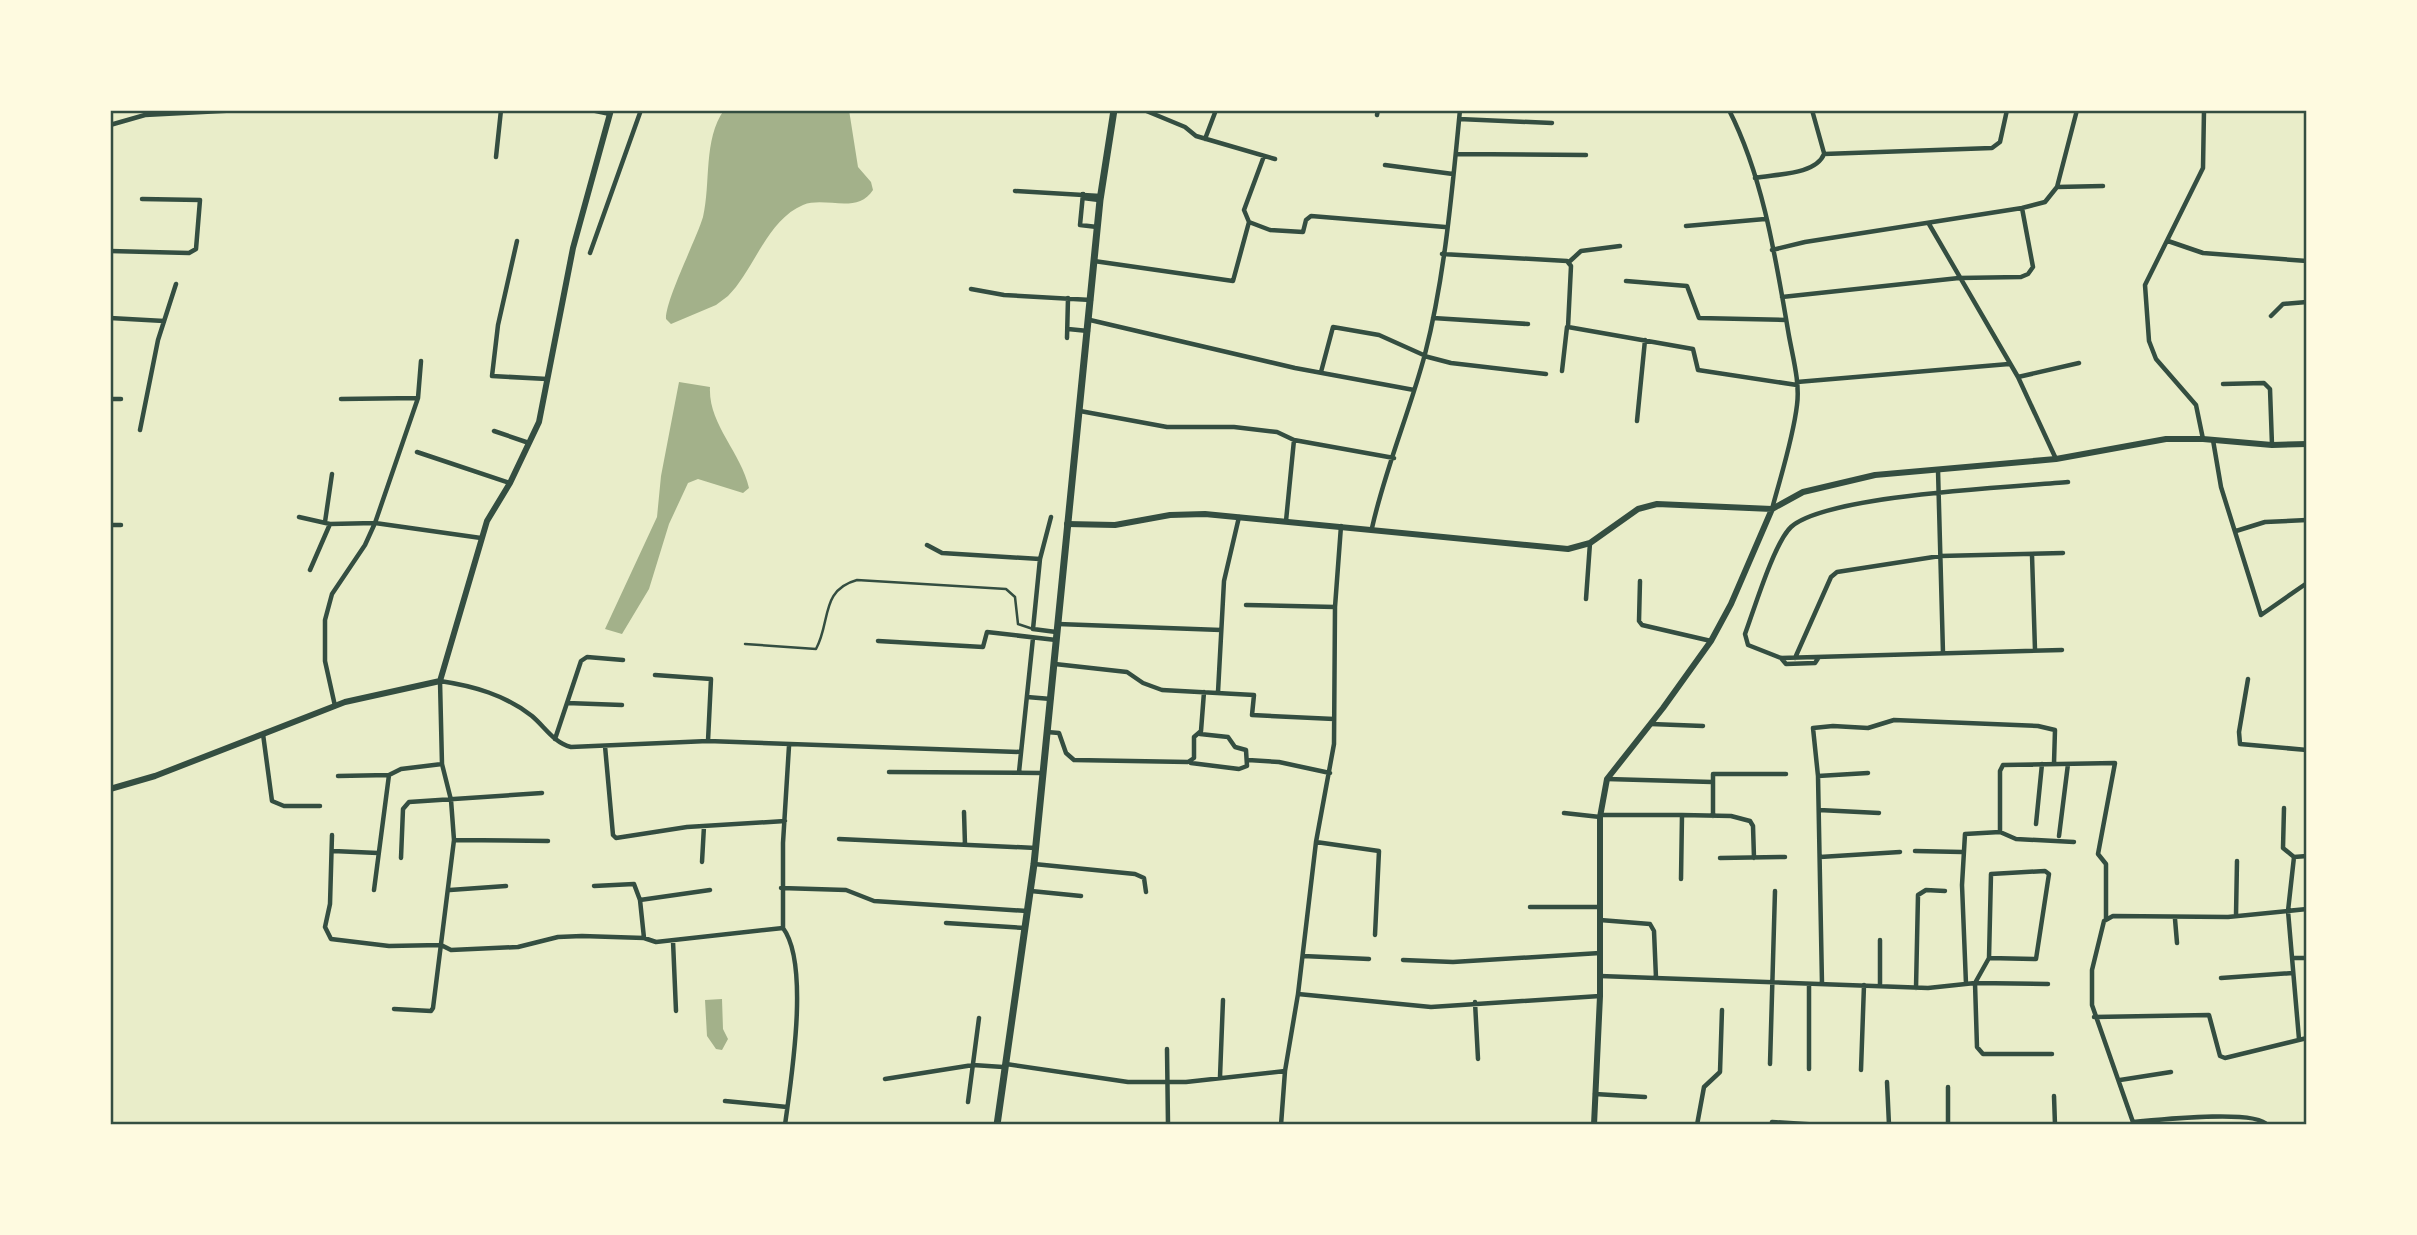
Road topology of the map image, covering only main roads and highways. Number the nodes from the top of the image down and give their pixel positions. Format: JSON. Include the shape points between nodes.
{"nodes":[{"id":1,"x":1114,"y":110,"type":"edge"},
{"id":2,"x":996,"y":1125,"type":"edge"}],
"edges":[{"from":1,"to":2,"type":"main road","via":[[1098,198],[1090,320],[1055,664],[1047,699],[1031,891],[1001,1065]]}]}
